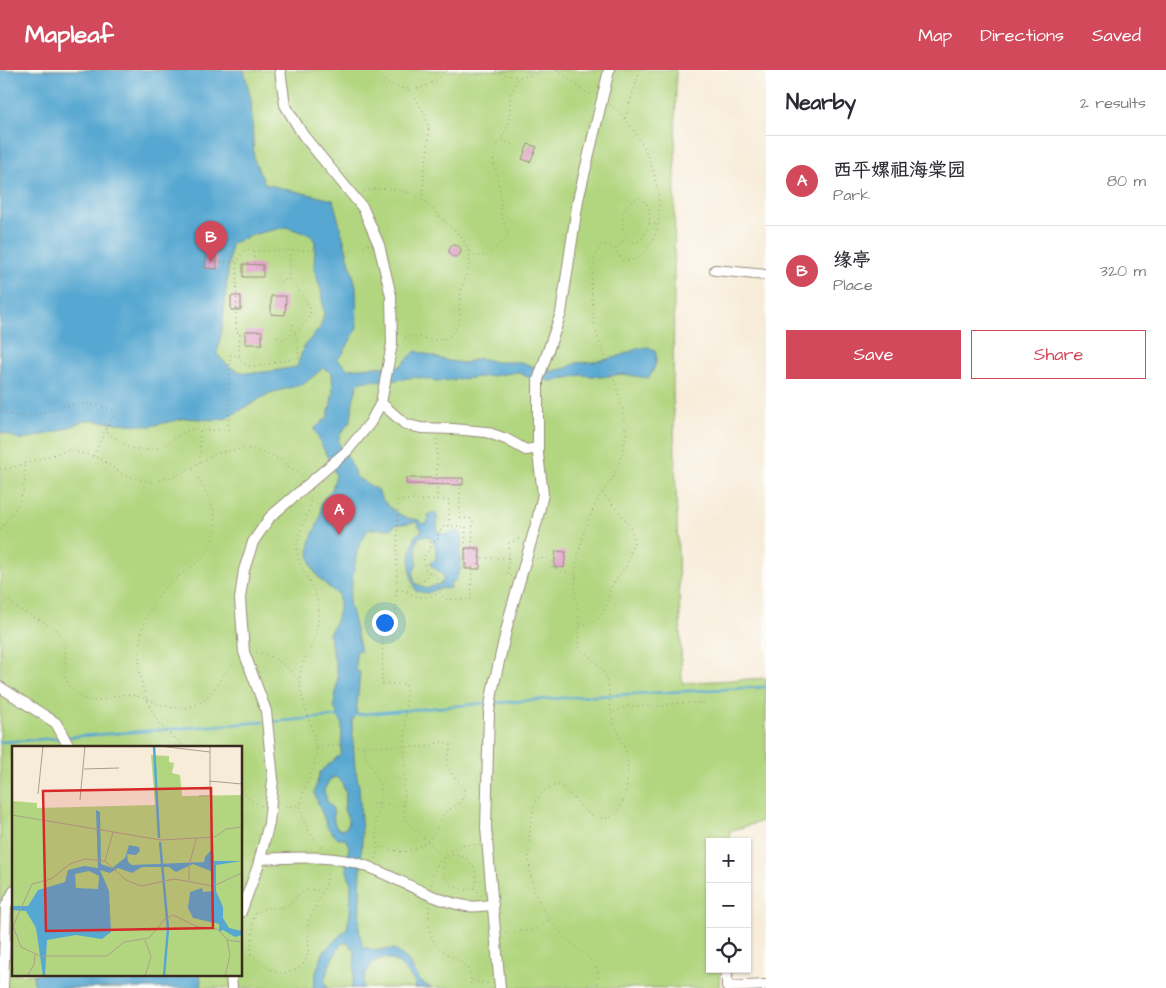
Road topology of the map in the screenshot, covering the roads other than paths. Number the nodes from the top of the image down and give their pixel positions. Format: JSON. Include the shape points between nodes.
{"nodes":[{"id":1,"x":280,"y":70,"type":"edge"},
{"id":2,"x":609,"y":70,"type":"edge"},
{"id":3,"x":715,"y":270,"type":"dead end"},
{"id":4,"x":766,"y":275,"type":"edge"},
{"id":5,"x":381,"y":403,"type":"junction"},
{"id":6,"x":538,"y":448,"type":"junction"},
{"id":7,"x":0,"y":688,"type":"edge"},
{"id":8,"x":69,"y":745,"type":"edge"},
{"id":9,"x":260,"y":858,"type":"junction"},
{"id":10,"x":12,"y":895,"type":"edge"},
{"id":11,"x":492,"y":905,"type":"junction"},
{"id":12,"x":242,"y":909,"type":"edge"},
{"id":13,"x":727,"y":973,"type":"edge"},
{"id":14,"x":766,"y":985,"type":"edge"},
{"id":15,"x":500,"y":987,"type":"edge"},
{"id":16,"x":3,"y":988,"type":"edge"}],
"edges":[{"from":1,"to":5,"type":"street","via":[[285,105],[303,135],[363,208],[377,240],[391,296],[392,344]]},
{"from":2,"to":6,"type":"street","via":[[578,200],[561,313],[538,380]]},
{"from":3,"to":4,"type":"street"},
{"from":5,"to":6,"type":"street","via":[[405,424],[420,428],[486,432],[506,438],[526,450]]},
{"from":5,"to":9,"type":"street","via":[[370,423],[347,451],[270,517],[253,542],[244,570],[240,599],[245,656],[266,711],[273,779],[269,823]]},
{"from":6,"to":11,"type":"street","via":[[543,494],[489,712],[486,828]]},
{"from":7,"to":8,"type":"street","via":[[56,723]]},
{"from":9,"to":11,"type":"street","via":[[342,860],[362,865],[440,899],[467,906]]},
{"from":9,"to":12,"type":"street"},
{"from":10,"to":16,"type":"street","via":[[6,906]]},
{"from":11,"to":15,"type":"street"},
{"from":13,"to":14,"type":"street","via":[[727,987]]}]}
